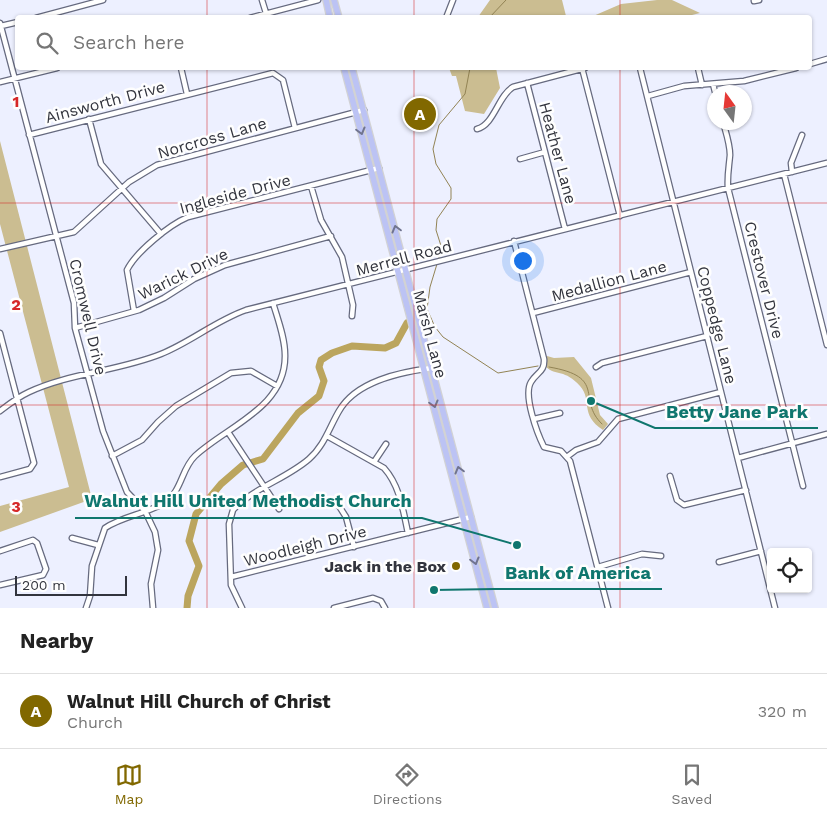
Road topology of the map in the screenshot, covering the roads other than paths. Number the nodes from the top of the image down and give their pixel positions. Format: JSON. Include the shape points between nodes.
{"nodes":[{"id":1,"x":103,"y":0,"type":"edge"},
{"id":2,"x":262,"y":0,"type":"edge"},
{"id":3,"x":318,"y":0,"type":"edge"},
{"id":4,"x":326,"y":0,"type":"edge"},
{"id":5,"x":334,"y":0,"type":"edge"},
{"id":6,"x":453,"y":0,"type":"edge"},
{"id":7,"x":266,"y":14,"type":"junction"},
{"id":8,"x":47,"y":15,"type":"edge"},
{"id":9,"x":262,"y":15,"type":"edge"},
{"id":10,"x":329,"y":15,"type":"edge"},
{"id":11,"x":338,"y":15,"type":"edge"},
{"id":12,"x":447,"y":15,"type":"edge"},
{"id":13,"x":15,"y":22,"type":"edge"},
{"id":14,"x":0,"y":25,"type":"edge"},
{"id":15,"x":827,"y":59,"type":"edge"},
{"id":16,"x":812,"y":63,"type":"edge"},
{"id":17,"x":49,"y":70,"type":"edge"},
{"id":18,"x":181,"y":70,"type":"edge"},
{"id":19,"x":346,"y":70,"type":"edge"},
{"id":20,"x":353,"y":70,"type":"edge"},
{"id":21,"x":576,"y":70,"type":"edge"},
{"id":22,"x":584,"y":70,"type":"edge"},
{"id":23,"x":641,"y":70,"type":"edge"},
{"id":24,"x":698,"y":70,"type":"edge"},
{"id":25,"x":788,"y":70,"type":"edge"},
{"id":26,"x":15,"y":78,"type":"junction"},
{"id":27,"x":0,"y":82,"type":"edge"},
{"id":28,"x":527,"y":83,"type":"junction"},
{"id":29,"x":713,"y":84,"type":"joint"},
{"id":30,"x":702,"y":85,"type":"junction"},
{"id":31,"x":187,"y":94,"type":"junction"},
{"id":32,"x":648,"y":96,"type":"junction"},
{"id":33,"x":364,"y":110,"type":"junction"},
{"id":34,"x":356,"y":112,"type":"junction"},
{"id":35,"x":88,"y":119,"type":"junction"},
{"id":36,"x":295,"y":128,"type":"junction"},
{"id":37,"x":476,"y":129,"type":"dead end"},
{"id":38,"x":725,"y":130,"type":"edge"},
{"id":39,"x":29,"y":135,"type":"junction"},
{"id":40,"x":802,"y":135,"type":"dead end"},
{"id":41,"x":545,"y":152,"type":"junction"},
{"id":42,"x":520,"y":159,"type":"dead end"},
{"id":43,"x":827,"y":163,"type":"edge"},
{"id":44,"x":379,"y":168,"type":"junction"},
{"id":45,"x":372,"y":170,"type":"junction"},
{"id":46,"x":792,"y":172,"type":"junction"},
{"id":47,"x":784,"y":174,"type":"junction"},
{"id":48,"x":311,"y":186,"type":"junction"},
{"id":49,"x":728,"y":188,"type":"junction"},
{"id":50,"x":122,"y":189,"type":"junction"},
{"id":51,"x":674,"y":202,"type":"junction"},
{"id":52,"x":620,"y":216,"type":"junction"},
{"id":53,"x":565,"y":229,"type":"junction"},
{"id":54,"x":162,"y":234,"type":"junction"},
{"id":55,"x":331,"y":236,"type":"junction"},
{"id":56,"x":56,"y":237,"type":"junction"},
{"id":57,"x":514,"y":242,"type":"junction"},
{"id":58,"x":0,"y":250,"type":"edge"},
{"id":59,"x":406,"y":270,"type":"junction"},
{"id":60,"x":399,"y":272,"type":"junction"},
{"id":61,"x":691,"y":272,"type":"junction"},
{"id":62,"x":349,"y":285,"type":"junction"},
{"id":63,"x":273,"y":303,"type":"junction"},
{"id":64,"x":134,"y":311,"type":"junction"},
{"id":65,"x":533,"y":313,"type":"junction"},
{"id":66,"x":352,"y":316,"type":"dead end"},
{"id":67,"x":75,"y":328,"type":"junction"},
{"id":68,"x":0,"y":333,"type":"edge"},
{"id":69,"x":707,"y":336,"type":"junction"},
{"id":70,"x":827,"y":345,"type":"edge"},
{"id":71,"x":7,"y":358,"type":"junction"},
{"id":72,"x":0,"y":360,"type":"edge"},
{"id":73,"x":596,"y":367,"type":"dead end"},
{"id":74,"x":432,"y":368,"type":"junction"},
{"id":75,"x":425,"y":369,"type":"junction"},
{"id":76,"x":88,"y":375,"type":"junction"},
{"id":77,"x":277,"y":386,"type":"junction"},
{"id":78,"x":721,"y":392,"type":"junction"},
{"id":79,"x":18,"y":398,"type":"junction"},
{"id":80,"x":0,"y":411,"type":"edge"},
{"id":81,"x":560,"y":413,"type":"dead end"},
{"id":82,"x":534,"y":420,"type":"junction"},
{"id":83,"x":228,"y":432,"type":"junction"},
{"id":84,"x":827,"y":434,"type":"edge"},
{"id":85,"x":327,"y":436,"type":"junction"},
{"id":86,"x":386,"y":444,"type":"dead end"},
{"id":87,"x":792,"y":444,"type":"junction"},
{"id":88,"x":452,"y":445,"type":"junction"},
{"id":89,"x":445,"y":447,"type":"junction"},
{"id":90,"x":544,"y":447,"type":"junction"},
{"id":91,"x":539,"y":452,"type":"dead end"},
{"id":92,"x":112,"y":456,"type":"junction"},
{"id":93,"x":568,"y":456,"type":"junction"},
{"id":94,"x":738,"y":458,"type":"junction"},
{"id":95,"x":374,"y":462,"type":"junction"},
{"id":96,"x":670,"y":476,"type":"dead end"},
{"id":97,"x":0,"y":477,"type":"edge"},
{"id":98,"x":803,"y":486,"type":"dead end"},
{"id":99,"x":265,"y":488,"type":"junction"},
{"id":100,"x":746,"y":490,"type":"junction"},
{"id":101,"x":339,"y":506,"type":"dead end"},
{"id":102,"x":279,"y":509,"type":"dead end"},
{"id":103,"x":145,"y":511,"type":"junction"},
{"id":104,"x":471,"y":517,"type":"junction"},
{"id":105,"x":464,"y":519,"type":"junction"},
{"id":106,"x":408,"y":533,"type":"junction"},
{"id":107,"x":72,"y":538,"type":"dead end"},
{"id":108,"x":98,"y":545,"type":"junction"},
{"id":109,"x":354,"y":547,"type":"junction"},
{"id":110,"x":0,"y":551,"type":"edge"},
{"id":111,"x":761,"y":551,"type":"junction"},
{"id":112,"x":661,"y":556,"type":"dead end"},
{"id":113,"x":719,"y":562,"type":"dead end"},
{"id":114,"x":598,"y":567,"type":"junction"},
{"id":115,"x":231,"y":577,"type":"junction"},
{"id":116,"x":488,"y":582,"type":"junction"},
{"id":117,"x":480,"y":584,"type":"junction"},
{"id":118,"x":0,"y":585,"type":"edge"},
{"id":119,"x":86,"y":608,"type":"edge"},
{"id":120,"x":153,"y":608,"type":"edge"},
{"id":121,"x":242,"y":608,"type":"edge"},
{"id":122,"x":334,"y":608,"type":"edge"},
{"id":123,"x":385,"y":608,"type":"edge"},
{"id":124,"x":487,"y":608,"type":"edge"},
{"id":125,"x":495,"y":608,"type":"edge"},
{"id":126,"x":608,"y":608,"type":"edge"},
{"id":127,"x":776,"y":608,"type":"edge"}],
"edges":[{"from":1,"to":8,"type":"street"},
{"from":2,"to":7,"type":"street"},
{"from":3,"to":7,"type":"street"},
{"from":4,"to":10,"type":"main road"},
{"from":5,"to":11,"type":"main road"},
{"from":6,"to":12,"type":"street"},
{"from":7,"to":9,"type":"street"},
{"from":13,"to":14,"type":"street"},
{"from":14,"to":26,"type":"street","name":"Cromwell Drive"},
{"from":15,"to":16,"type":"street"},
{"from":17,"to":26,"type":"street"},
{"from":18,"to":31,"type":"street"},
{"from":19,"to":34,"type":"main road","name":"Marsh Lane"},
{"from":20,"to":33,"type":"main road","name":"Marsh Lane"},
{"from":21,"to":28,"type":"street"},
{"from":22,"to":52,"type":"street"},
{"from":23,"to":32,"type":"street","name":"Coppedge Lane"},
{"from":24,"to":30,"type":"street"},
{"from":25,"to":29,"type":"street","via":[[744,81]]},
{"from":26,"to":27,"type":"street"},
{"from":26,"to":39,"type":"street","name":"Cromwell Drive"},
{"from":28,"to":37,"type":"street","via":[[507,91],[492,115],[481,128]]},
{"from":28,"to":41,"type":"street","name":"Heather Lane"},
{"from":29,"to":30,"type":"street"},
{"from":30,"to":32,"type":"street","via":[[684,86]]},
{"from":31,"to":35,"type":"street","name":"Ainsworth Drive"},
{"from":31,"to":36,"type":"street","name":"Ainsworth Drive","via":[[276,74],[283,80]]},
{"from":32,"to":51,"type":"street","name":"Coppedge Lane"},
{"from":33,"to":34,"type":"street","name":"Norcross Lane"},
{"from":33,"to":44,"type":"main road","name":"Marsh Lane"},
{"from":34,"to":36,"type":"street","name":"Norcross Lane"},
{"from":34,"to":45,"type":"main road","name":"Marsh Lane","one_way":true},
{"from":35,"to":39,"type":"street","name":"Ainsworth Drive"},
{"from":35,"to":50,"type":"street","via":[[101,164]]},
{"from":36,"to":50,"type":"street","name":"Norcross Lane","via":[[170,160],[142,173]]},
{"from":38,"to":49,"type":"street","name":"Crestover Drive","via":[[729,144]]},
{"from":39,"to":56,"type":"street","name":"Cromwell Drive"},
{"from":40,"to":46,"type":"street","via":[[791,163]]},
{"from":41,"to":42,"type":"street"},
{"from":41,"to":53,"type":"street","name":"Heather Lane"},
{"from":43,"to":46,"type":"street","name":"Merrell Road"},
{"from":44,"to":45,"type":"street","name":"Ingleside Drive"},
{"from":59,"to":44,"type":"main road","name":"Marsh Lane","one_way":true},
{"from":45,"to":48,"type":"street","name":"Ingleside Drive"},
{"from":45,"to":60,"type":"main road","name":"Marsh Lane"},
{"from":46,"to":47,"type":"street","name":"Merrell Road"},
{"from":47,"to":49,"type":"street","name":"Merrell Road"},
{"from":47,"to":70,"type":"street"},
{"from":48,"to":54,"type":"street","name":"Ingleside Drive","via":[[188,218],[170,226]]},
{"from":48,"to":55,"type":"street","via":[[321,220]]},
{"from":49,"to":51,"type":"street","name":"Merrell Road"},
{"from":49,"to":87,"type":"street","name":"Crestover Drive"},
{"from":50,"to":54,"type":"street"},
{"from":50,"to":56,"type":"street","name":"Norcross Lane","via":[[81,227]]},
{"from":51,"to":52,"type":"street","name":"Merrell Road"},
{"from":51,"to":61,"type":"street","name":"Coppedge Lane"},
{"from":52,"to":53,"type":"street","name":"Merrell Road"},
{"from":53,"to":57,"type":"street","name":"Merrell Road"},
{"from":54,"to":64,"type":"street","name":"Ingleside Drive","via":[[127,270]]},
{"from":55,"to":62,"type":"street","via":[[342,257]]},
{"from":55,"to":64,"type":"street","name":"Warick Drive","via":[[225,265]]},
{"from":56,"to":58,"type":"street","name":"Norcross Lane"},
{"from":56,"to":67,"type":"street","name":"Cromwell Drive","via":[[74,302]]},
{"from":57,"to":59,"type":"street","name":"Merrell Road"},
{"from":57,"to":65,"type":"street"},
{"from":59,"to":60,"type":"street","name":"Merrell Road"},
{"from":59,"to":74,"type":"main road","name":"Marsh Lane"},
{"from":60,"to":62,"type":"street","name":"Merrell Road"},
{"from":60,"to":75,"type":"main road","name":"Marsh Lane"},
{"from":61,"to":65,"type":"street","name":"Medallion Lane"},
{"from":61,"to":69,"type":"street","name":"Coppedge Lane"},
{"from":62,"to":63,"type":"street","name":"Merrell Road"},
{"from":62,"to":66,"type":"street"},
{"from":63,"to":76,"type":"street","name":"Merrell Road","via":[[226,318],[159,355]]},
{"from":63,"to":77,"type":"street","via":[[285,354]]},
{"from":64,"to":67,"type":"street","name":"Warick Drive"},
{"from":65,"to":82,"type":"street","via":[[544,366],[532,380],[527,394]]},
{"from":67,"to":76,"type":"street","name":"Cromwell Drive"},
{"from":68,"to":71,"type":"street"},
{"from":69,"to":73,"type":"street"},
{"from":69,"to":78,"type":"street","name":"Coppedge Lane"},
{"from":71,"to":72,"type":"street"},
{"from":71,"to":79,"type":"street"},
{"from":74,"to":75,"type":"street"},
{"from":74,"to":88,"type":"main road","name":"Marsh Lane"},
{"from":75,"to":85,"type":"street","via":[[351,394]]},
{"from":75,"to":89,"type":"main road","name":"Marsh Lane","one_way":true},
{"from":76,"to":79,"type":"street","name":"Merrell Road","via":[[42,387]]},
{"from":76,"to":92,"type":"street","name":"Cromwell Drive"},
{"from":77,"to":83,"type":"street","via":[[255,413]]},
{"from":77,"to":92,"type":"street","via":[[250,371],[231,373],[176,406],[142,440]]},
{"from":78,"to":93,"type":"street","via":[[618,420],[598,442]]},
{"from":78,"to":94,"type":"street","name":"Coppedge Lane"},
{"from":79,"to":80,"type":"street","name":"Merrell Road"},
{"from":79,"to":97,"type":"street","via":[[34,463],[30,469]]},
{"from":81,"to":82,"type":"street"},
{"from":82,"to":90,"type":"street"},
{"from":83,"to":99,"type":"street"},
{"from":83,"to":103,"type":"street","via":[[192,458],[172,496]]},
{"from":84,"to":87,"type":"street"},
{"from":85,"to":95,"type":"street"},
{"from":85,"to":99,"type":"street","via":[[307,460]]},
{"from":86,"to":95,"type":"street"},
{"from":87,"to":94,"type":"street"},
{"from":87,"to":98,"type":"street","name":"Crestover Drive"},
{"from":88,"to":89,"type":"main road"},
{"from":104,"to":88,"type":"main road","name":"Marsh Lane","one_way":true},
{"from":89,"to":105,"type":"main road","name":"Marsh Lane"},
{"from":90,"to":91,"type":"street"},
{"from":90,"to":93,"type":"street"},
{"from":92,"to":103,"type":"street","name":"Cromwell Drive","via":[[127,492]]},
{"from":93,"to":114,"type":"street"},
{"from":94,"to":100,"type":"street","name":"Coppedge Lane"},
{"from":95,"to":106,"type":"street","via":[[384,468],[397,488]]},
{"from":96,"to":100,"type":"street","via":[[677,500],[684,505]]},
{"from":99,"to":102,"type":"street"},
{"from":99,"to":115,"type":"street","via":[[238,505],[231,515]]},
{"from":100,"to":111,"type":"street","name":"Coppedge Lane"},
{"from":101,"to":109,"type":"street","via":[[346,517]]},
{"from":103,"to":108,"type":"street","via":[[105,528]]},
{"from":103,"to":120,"type":"street","name":"Cromwell Drive","via":[[151,521],[158,550],[150,594]]},
{"from":104,"to":105,"type":"street","name":"Woodleigh Drive"},
{"from":104,"to":116,"type":"main road","name":"Marsh Lane"},
{"from":105,"to":106,"type":"street","name":"Woodleigh Drive"},
{"from":105,"to":117,"type":"main road","name":"Marsh Lane","one_way":true},
{"from":106,"to":109,"type":"street","name":"Woodleigh Drive"},
{"from":107,"to":108,"type":"street"},
{"from":108,"to":119,"type":"street"},
{"from":109,"to":115,"type":"street","name":"Woodleigh Drive"},
{"from":110,"to":118,"type":"street","via":[[33,540],[46,569],[43,574]]},
{"from":111,"to":113,"type":"street"},
{"from":111,"to":127,"type":"street","name":"Coppedge Lane"},
{"from":112,"to":114,"type":"street","via":[[642,554]]},
{"from":114,"to":126,"type":"street"},
{"from":115,"to":121,"type":"street","via":[[234,594]]},
{"from":116,"to":117,"type":"main road"},
{"from":116,"to":125,"type":"main road","name":"Marsh Lane"},
{"from":117,"to":124,"type":"main road","name":"Marsh Lane"},
{"from":122,"to":123,"type":"street","via":[[372,598],[382,601]]}]}
